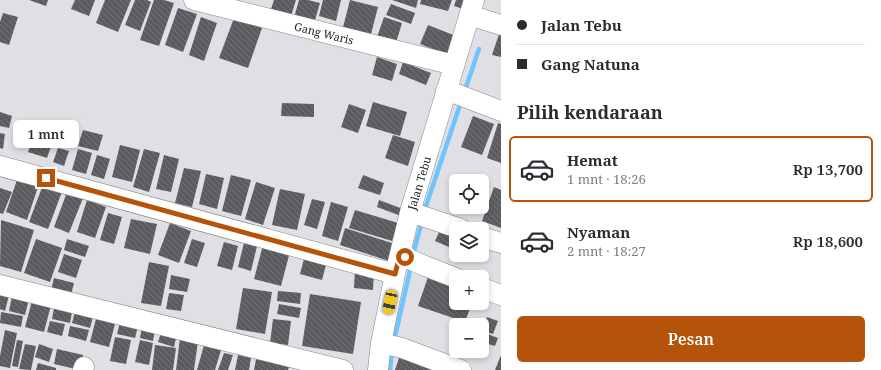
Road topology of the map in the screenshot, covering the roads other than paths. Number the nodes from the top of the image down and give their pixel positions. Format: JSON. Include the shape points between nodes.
{"nodes":[{"id":1,"x":194,"y":0,"type":"edge"},
{"id":2,"x":472,"y":8,"type":"edge"},
{"id":3,"x":501,"y":25,"type":"edge"},
{"id":4,"x":454,"y":66,"type":"junction"},
{"id":5,"x":451,"y":92,"type":"junction"},
{"id":6,"x":501,"y":111,"type":"edge"},
{"id":7,"x":0,"y":166,"type":"edge"},
{"id":8,"x":414,"y":213,"type":"junction"},
{"id":9,"x":449,"y":224,"type":"edge"},
{"id":10,"x":489,"y":239,"type":"edge"},
{"id":11,"x":501,"y":243,"type":"edge"},
{"id":12,"x":402,"y":256,"type":"junction"},
{"id":13,"x":395,"y":274,"type":"junction"},
{"id":14,"x":449,"y":275,"type":"edge"},
{"id":15,"x":0,"y":286,"type":"edge"},
{"id":16,"x":489,"y":291,"type":"edge"},
{"id":17,"x":501,"y":295,"type":"edge"},
{"id":18,"x":390,"y":345,"type":"junction"},
{"id":19,"x":343,"y":370,"type":"edge"},
{"id":20,"x":378,"y":370,"type":"edge"},
{"id":21,"x":461,"y":370,"type":"edge"}],
"edges":[{"from":1,"to":4,"type":"street","name":"Gang Waris"},
{"from":2,"to":3,"type":"street"},
{"from":2,"to":4,"type":"street","name":"Jalan Tebu"},
{"from":4,"to":5,"type":"street","name":"Jalan Tebu"},
{"from":5,"to":6,"type":"street"},
{"from":5,"to":8,"type":"street","name":"Jalan Tebu"},
{"from":7,"to":13,"type":"street"},
{"from":8,"to":9,"type":"street"},
{"from":8,"to":12,"type":"street","name":"Jalan Tebu"},
{"from":10,"to":11,"type":"street"},
{"from":12,"to":13,"type":"street","name":"Jalan Tebu"},
{"from":12,"to":14,"type":"street"},
{"from":13,"to":18,"type":"street","name":"Jalan Tebu"},
{"from":15,"to":19,"type":"street"},
{"from":16,"to":17,"type":"street"},
{"from":18,"to":20,"type":"street","name":"Jalan Tebu"},
{"from":18,"to":21,"type":"street"}]}
